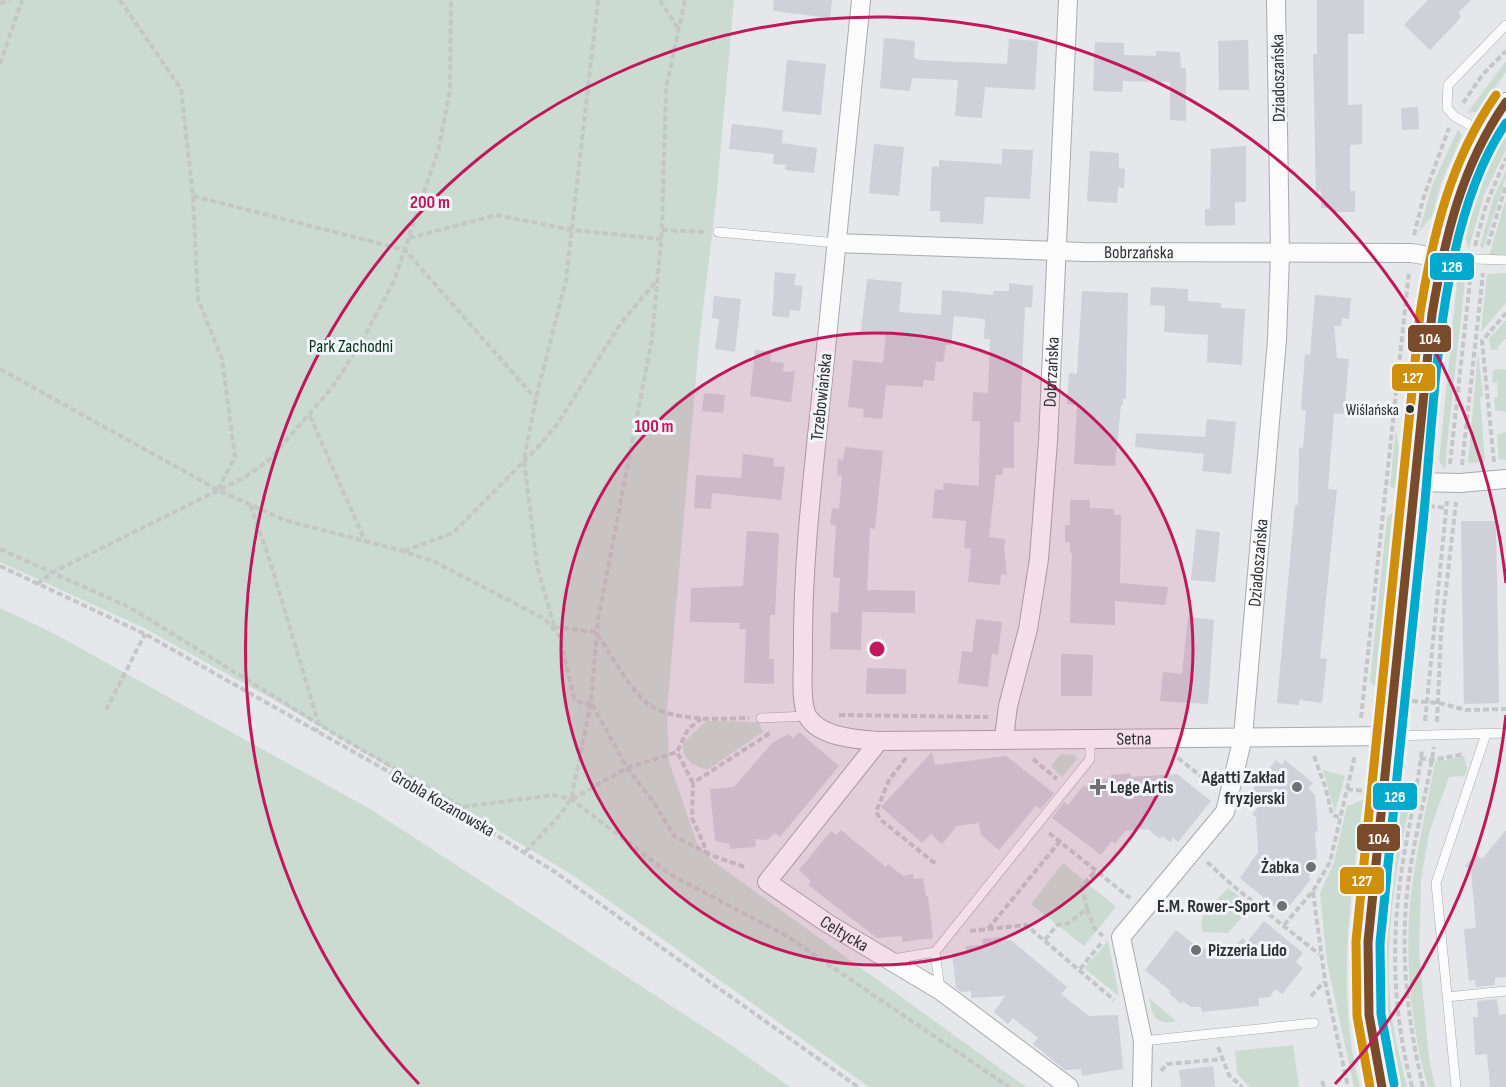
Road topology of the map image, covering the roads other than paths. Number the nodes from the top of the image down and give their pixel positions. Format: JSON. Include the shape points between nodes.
{"nodes":[{"id":1,"x":861,"y":0,"type":"edge"},
{"id":2,"x":1068,"y":0,"type":"edge"},
{"id":3,"x":1276,"y":0,"type":"edge"},
{"id":4,"x":1506,"y":25,"type":"edge"},
{"id":5,"x":1506,"y":102,"type":"edge"},
{"id":6,"x":1484,"y":133,"type":"junction"},
{"id":7,"x":718,"y":232,"type":"road end"},
{"id":8,"x":836,"y":243,"type":"junction"},
{"id":9,"x":1057,"y":251,"type":"junction"},
{"id":10,"x":1280,"y":255,"type":"junction"},
{"id":11,"x":1442,"y":258,"type":"junction"},
{"id":12,"x":1506,"y":260,"type":"edge"},
{"id":13,"x":1501,"y":479,"type":"edge"},
{"id":14,"x":1415,"y":482,"type":"junction"},
{"id":15,"x":800,"y":717,"type":"junction"},
{"id":16,"x":761,"y":718,"type":"road end"},
{"id":17,"x":1486,"y":734,"type":"junction"},
{"id":18,"x":1506,"y":734,"type":"edge"},
{"id":19,"x":1390,"y":736,"type":"junction"},
{"id":20,"x":1243,"y":737,"type":"junction"},
{"id":21,"x":1004,"y":738,"type":"junction"},
{"id":22,"x":1090,"y":740,"type":"junction"},
{"id":23,"x":879,"y":741,"type":"junction"},
{"id":24,"x":935,"y":952,"type":"junction"},
{"id":25,"x":889,"y":960,"type":"junction"},
{"id":26,"x":940,"y":991,"type":"junction"},
{"id":27,"x":1506,"y":991,"type":"edge"},
{"id":28,"x":1447,"y":998,"type":"junction"},
{"id":29,"x":1314,"y":1023,"type":"dead end"},
{"id":30,"x":1143,"y":1041,"type":"junction"},
{"id":31,"x":1137,"y":1086,"type":"edge"},
{"id":32,"x":1069,"y":1087,"type":"edge"},
{"id":33,"x":1382,"y":1087,"type":"edge"},
{"id":34,"x":1456,"y":1087,"type":"edge"}],
"edges":[{"from":1,"to":8,"type":"street","name":"Trzebowiańska"},
{"from":2,"to":9,"type":"street","name":"Dobrzańska"},
{"from":3,"to":10,"type":"street","name":"Dziadoszańska"},
{"from":4,"to":6,"type":"lane","via":[[1448,85],[1447,108]]},
{"from":5,"to":6,"type":"street"},
{"from":6,"to":11,"type":"street","via":[[1456,197]]},
{"from":7,"to":8,"type":"lane"},
{"from":8,"to":9,"type":"street","name":"Bobrzańska"},
{"from":8,"to":15,"type":"street","name":"Trzebowiańska","via":[[809,520]]},
{"from":9,"to":10,"type":"street","name":"Bobrzańska"},
{"from":9,"to":21,"type":"street","name":"Dobrzańska","via":[[1039,559]]},
{"from":10,"to":11,"type":"street","name":"Bobrzańska","via":[[1411,253]]},
{"from":10,"to":20,"type":"street","name":"Dziadoszańska","via":[[1277,340]]},
{"from":11,"to":12,"type":"lane"},
{"from":11,"to":14,"type":"street","via":[[1432,314]]},
{"from":13,"to":14,"type":"street"},
{"from":14,"to":19,"type":"street"},
{"from":15,"to":16,"type":"lane"},
{"from":15,"to":23,"type":"street","via":[[826,730]]},
{"from":17,"to":18,"type":"lane"},
{"from":17,"to":19,"type":"lane"},
{"from":17,"to":28,"type":"lane","via":[[1436,883]]},
{"from":19,"to":20,"type":"street","name":"Setna"},
{"from":19,"to":33,"type":"street","via":[[1366,969],[1370,1036]]},
{"from":20,"to":22,"type":"street","name":"Setna"},
{"from":20,"to":30,"type":"street","name":"Dziadoszańska","via":[[1225,812],[1121,937]]},
{"from":21,"to":22,"type":"street","name":"Setna"},
{"from":21,"to":23,"type":"street","name":"Setna"},
{"from":22,"to":24,"type":"lane","via":[[1090,759]]},
{"from":23,"to":25,"type":"street","name":"Celtycka","via":[[767,882]]},
{"from":24,"to":25,"type":"lane"},
{"from":24,"to":26,"type":"lane"},
{"from":25,"to":26,"type":"street","name":"Celtycka"},
{"from":26,"to":32,"type":"street","name":"Celtycka"},
{"from":27,"to":28,"type":"lane"},
{"from":28,"to":34,"type":"lane"},
{"from":29,"to":30,"type":"lane"},
{"from":30,"to":31,"type":"street","name":"Dziadoszańska"}]}
